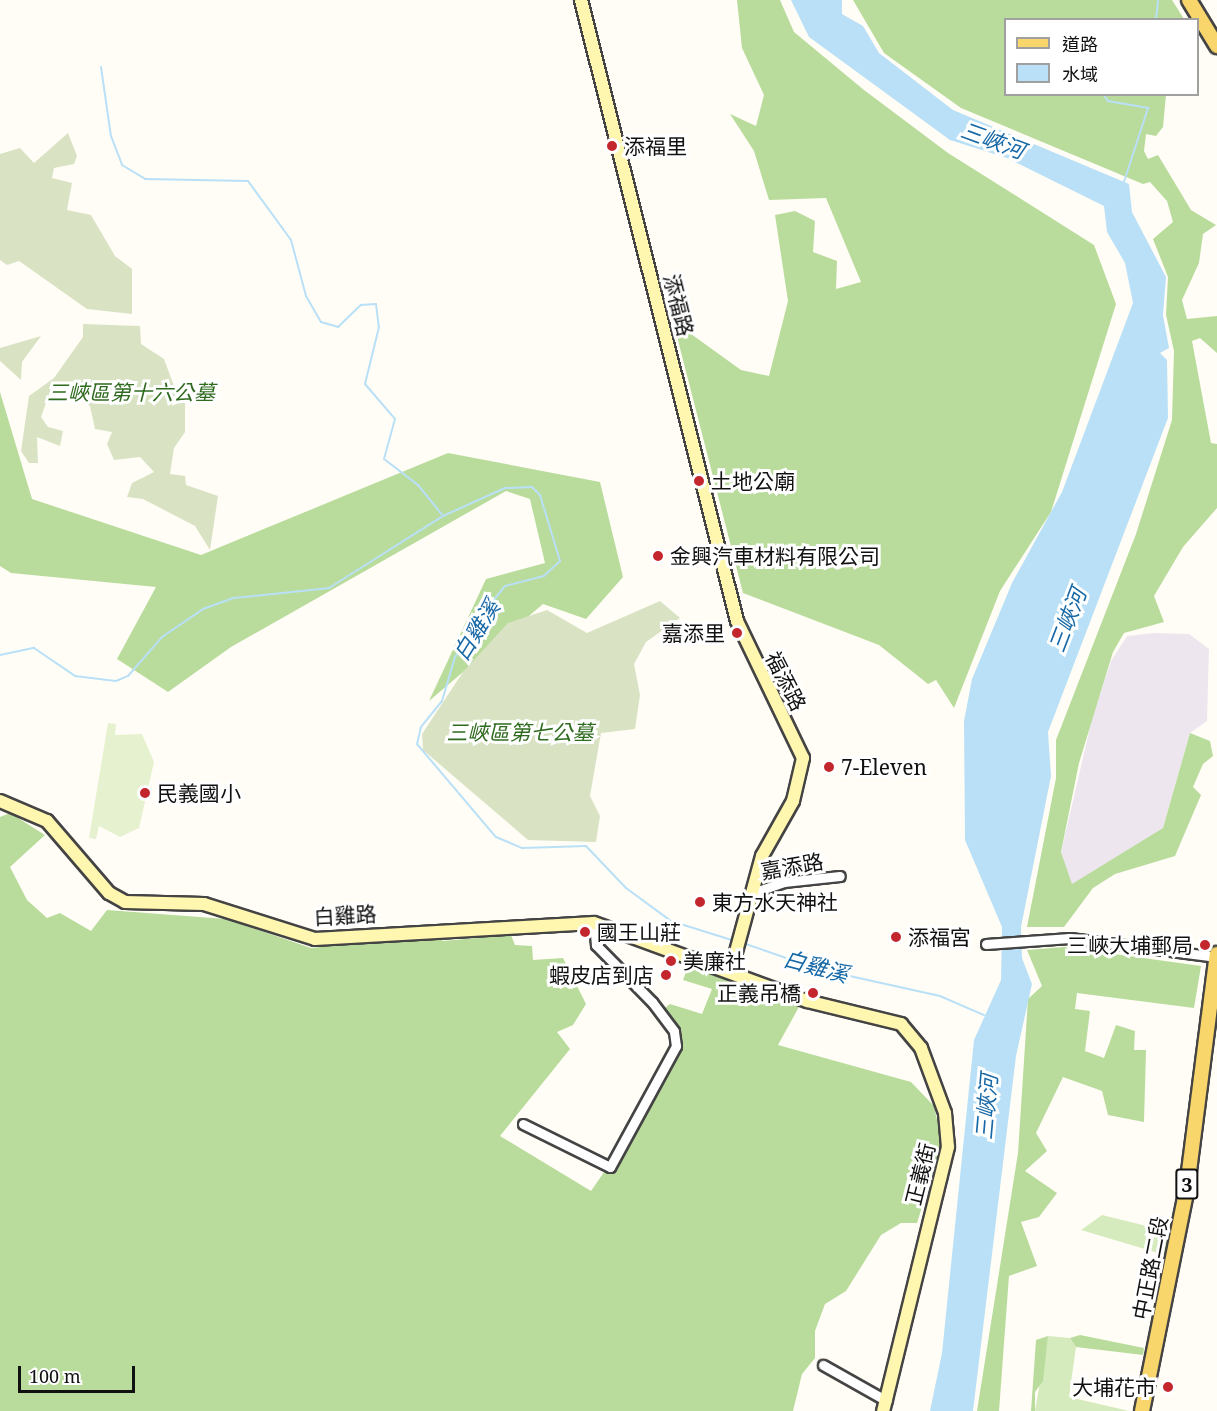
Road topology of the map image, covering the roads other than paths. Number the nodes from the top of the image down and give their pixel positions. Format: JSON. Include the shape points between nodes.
{"nodes":[{"id":1,"x":581,"y":0,"type":"edge"},
{"id":2,"x":1189,"y":0,"type":"edge"},
{"id":3,"x":1217,"y":46,"type":"edge"},
{"id":4,"x":737,"y":621,"type":"joint"},
{"id":5,"x":0,"y":801,"type":"edge"},
{"id":6,"x":840,"y":876,"type":"dead end"},
{"id":7,"x":752,"y":893,"type":"junction"},
{"id":8,"x":594,"y":923,"type":"junction"},
{"id":9,"x":986,"y":944,"type":"dead end"},
{"id":10,"x":1217,"y":956,"type":"edge"},
{"id":11,"x":730,"y":970,"type":"junction"},
{"id":12,"x":1217,"y":1022,"type":"edge"},
{"id":13,"x":523,"y":1124,"type":"dead end"},
{"id":14,"x":823,"y":1365,"type":"dead end"},
{"id":15,"x":885,"y":1406,"type":"edge"},
{"id":16,"x":1142,"y":1411,"type":"edge"},
{"id":17,"x":1150,"y":1411,"type":"edge"}],
"edges":[{"from":1,"to":4,"type":"street","name":"添福路"},
{"from":2,"to":3,"type":"main road"},
{"from":4,"to":7,"type":"street","name":"福添路","via":[[803,758],[793,801],[762,856]]},
{"from":5,"to":8,"type":"street","name":"白雞路","via":[[47,821],[109,892],[134,904],[204,904],[321,939]]},
{"from":6,"to":7,"type":"street","name":"嘉添路","via":[[784,882]]},
{"from":7,"to":11,"type":"street"},
{"from":8,"to":11,"type":"street","name":"白雞路"},
{"from":8,"to":13,"type":"street","via":[[596,945],[652,1002],[674,1031],[676,1046],[610,1167]]},
{"from":9,"to":10,"type":"street","via":[[1061,939]]},
{"from":10,"to":16,"type":"main road","name":"中正路二段","number":"3","via":[[1187,1187]]},
{"from":11,"to":15,"type":"street","name":"正義街","via":[[807,1001],[901,1024],[921,1048],[938,1093],[948,1147]]},
{"from":12,"to":17,"type":"main road","name":"中正路二段","number":"3","via":[[1190,1225]]},
{"from":14,"to":15,"type":"street"}]}
